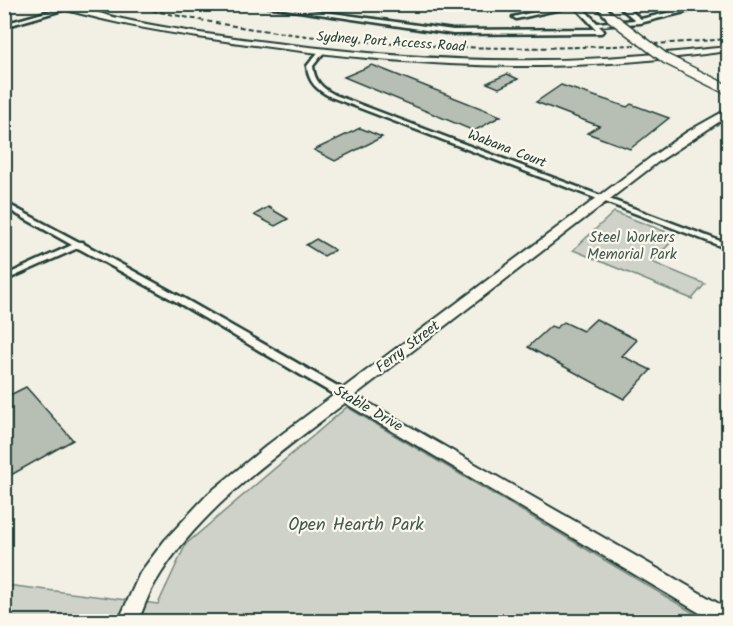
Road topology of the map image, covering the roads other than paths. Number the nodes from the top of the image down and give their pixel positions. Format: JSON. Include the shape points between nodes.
{"nodes":[{"id":1,"x":55,"y":4,"type":"edge"},
{"id":2,"x":254,"y":4,"type":"edge"},
{"id":3,"x":598,"y":4,"type":"edge"},
{"id":4,"x":618,"y":4,"type":"edge"},
{"id":5,"x":715,"y":4,"type":"edge"},
{"id":6,"x":577,"y":5,"type":"edge"},
{"id":7,"x":66,"y":8,"type":"junction"},
{"id":8,"x":516,"y":17,"type":"dead end"},
{"id":9,"x":640,"y":21,"type":"junction"},
{"id":10,"x":4,"y":26,"type":"edge"},
{"id":11,"x":596,"y":26,"type":"junction"},
{"id":12,"x":728,"y":49,"type":"edge"},
{"id":13,"x":322,"y":51,"type":"junction"},
{"id":14,"x":729,"y":90,"type":"edge"},
{"id":15,"x":729,"y":112,"type":"edge"},
{"id":16,"x":603,"y":200,"type":"junction"},
{"id":17,"x":4,"y":204,"type":"edge"},
{"id":18,"x":80,"y":244,"type":"junction"},
{"id":19,"x":729,"y":248,"type":"edge"},
{"id":20,"x":4,"y":279,"type":"edge"},
{"id":21,"x":344,"y":395,"type":"junction"},
{"id":22,"x":729,"y":619,"type":"edge"},
{"id":23,"x":128,"y":621,"type":"edge"}],
"edges":[{"from":1,"to":7,"type":"street","name":"Sydney Port Access Road"},
{"from":2,"to":11,"type":"street","via":[[453,32],[601,31]]},
{"from":3,"to":14,"type":"main road","bridge":true,"via":[[660,56]]},
{"from":4,"to":9,"type":"street"},
{"from":5,"to":9,"type":"street"},
{"from":6,"to":8,"type":"street"},
{"from":6,"to":11,"type":"street"},
{"from":7,"to":10,"type":"street"},
{"from":7,"to":13,"type":"street","name":"Sydney Port Access Road","via":[[166,30]]},
{"from":9,"to":11,"type":"street"},
{"from":12,"to":13,"type":"street","name":"Sydney Port Access Road","via":[[534,63]]},
{"from":13,"to":16,"type":"street","name":"Wabana Court","via":[[310,66],[311,79],[321,90]]},
{"from":15,"to":16,"type":"street","name":"Ferry Street","via":[[668,150]]},
{"from":16,"to":19,"type":"street","name":"Wabana Court"},
{"from":16,"to":21,"type":"street","name":"Ferry Street"},
{"from":17,"to":18,"type":"street","name":"Stable Drive"},
{"from":18,"to":20,"type":"street"},
{"from":18,"to":21,"type":"street","name":"Stable Drive"},
{"from":21,"to":22,"type":"street","name":"Stable Drive"},
{"from":21,"to":23,"type":"street","name":"Ferry Street","via":[[214,499],[147,579]]}]}
